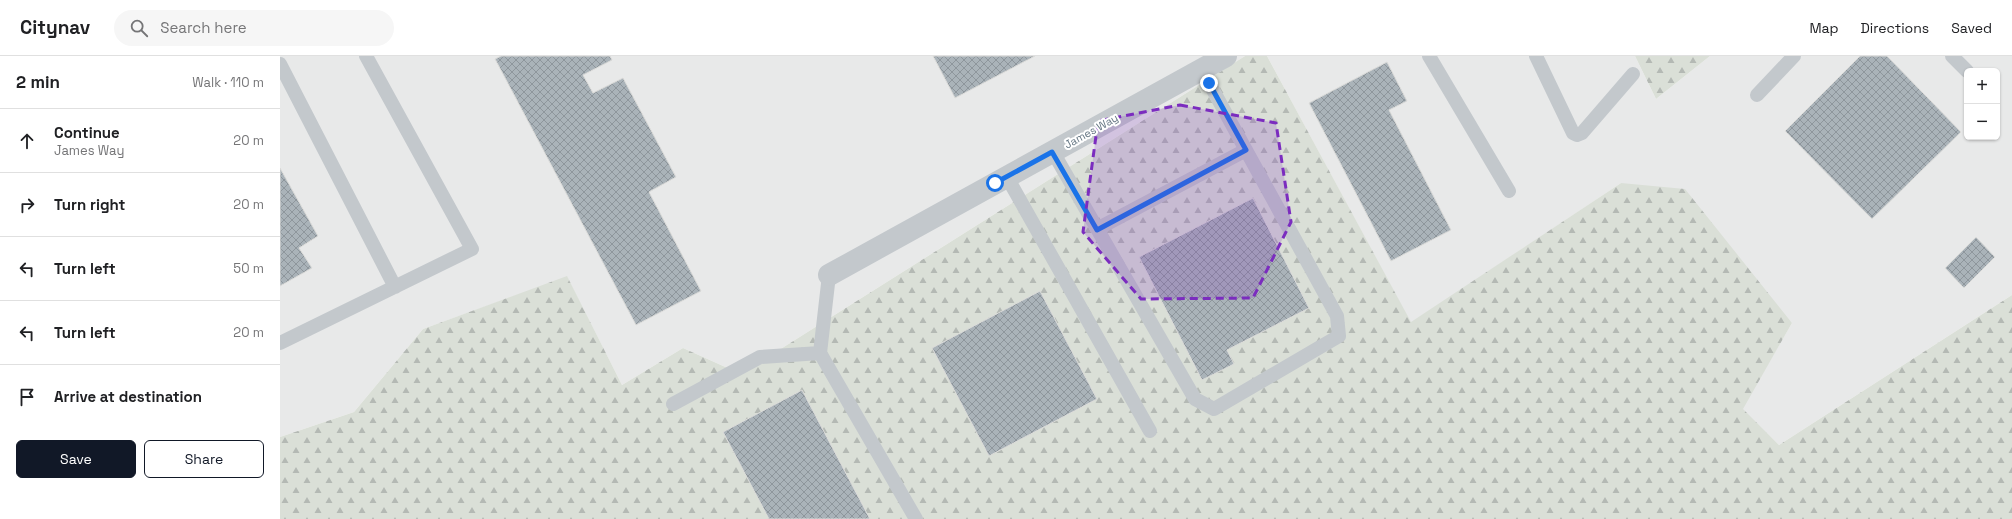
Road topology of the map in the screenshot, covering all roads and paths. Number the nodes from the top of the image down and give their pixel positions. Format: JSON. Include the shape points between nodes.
{"nodes":[{"id":1,"x":366,"y":56,"type":"edge"},
{"id":2,"x":1226,"y":56,"type":"edge"},
{"id":3,"x":1429,"y":56,"type":"edge"},
{"id":4,"x":1536,"y":56,"type":"edge"},
{"id":5,"x":1794,"y":56,"type":"edge"},
{"id":6,"x":1952,"y":56,"type":"edge"},
{"id":7,"x":280,"y":64,"type":"edge"},
{"id":8,"x":1964,"y":68,"type":"edge"},
{"id":9,"x":1202,"y":70,"type":"junction"},
{"id":10,"x":1633,"y":74,"type":"dead end"},
{"id":11,"x":1757,"y":95,"type":"dead end"},
{"id":12,"x":1246,"y":150,"type":"junction"},
{"id":13,"x":1052,"y":152,"type":"junction"},
{"id":14,"x":1007,"y":177,"type":"junction"},
{"id":15,"x":1510,"y":191,"type":"dead end"},
{"id":16,"x":1097,"y":230,"type":"junction"},
{"id":17,"x":829,"y":275,"type":"joint"},
{"id":18,"x":395,"y":287,"type":"junction"},
{"id":19,"x":280,"y":343,"type":"edge"},
{"id":20,"x":820,"y":353,"type":"junction"},
{"id":21,"x":673,"y":404,"type":"dead end"},
{"id":22,"x":1150,"y":431,"type":"dead end"},
{"id":23,"x":916,"y":519,"type":"edge"}],
"edges":[{"from":1,"to":18,"type":"lane","via":[[472,249]]},
{"from":2,"to":9,"type":"street","name":"James Way"},
{"from":3,"to":15,"type":"lane"},
{"from":4,"to":10,"type":"lane","via":[[1573,133],[1578,135]]},
{"from":5,"to":11,"type":"lane"},
{"from":6,"to":8,"type":"lane"},
{"from":7,"to":18,"type":"lane"},
{"from":9,"to":12,"type":"lane"},
{"from":9,"to":13,"type":"street","name":"James Way"},
{"from":12,"to":16,"type":"lane"},
{"from":12,"to":16,"type":"lane","via":[[1337,316],[1339,336],[1214,409],[1195,399]]},
{"from":13,"to":14,"type":"street","name":"James Way"},
{"from":13,"to":16,"type":"lane"},
{"from":14,"to":17,"type":"street","name":"James Way"},
{"from":14,"to":22,"type":"lane"},
{"from":17,"to":20,"type":"lane"},
{"from":18,"to":19,"type":"lane"},
{"from":20,"to":21,"type":"lane","via":[[760,357]]},
{"from":20,"to":23,"type":"lane"}]}
